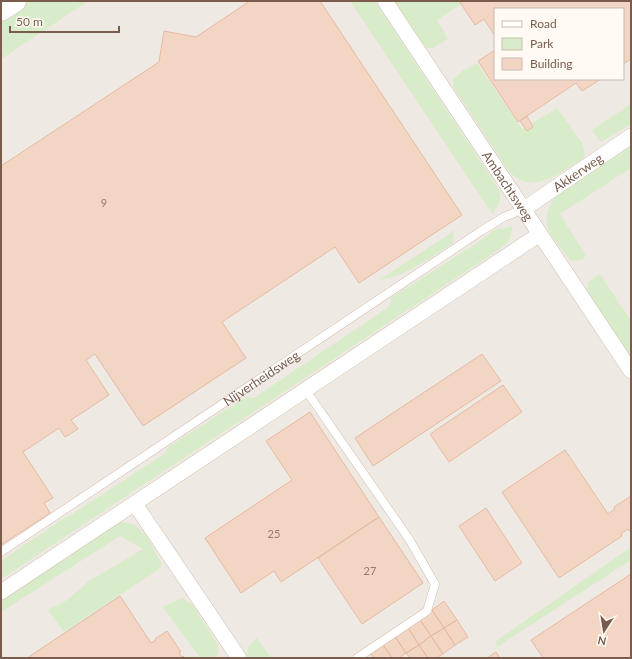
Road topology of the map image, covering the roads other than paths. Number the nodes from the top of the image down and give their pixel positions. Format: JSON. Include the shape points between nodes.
{"nodes":[{"id":1,"x":15,"y":1,"type":"edge"},
{"id":2,"x":385,"y":1,"type":"edge"},
{"id":3,"x":1,"y":10,"type":"edge"},
{"id":4,"x":631,"y":136,"type":"edge"},
{"id":5,"x":524,"y":209,"type":"junction"},
{"id":6,"x":540,"y":234,"type":"junction"},
{"id":7,"x":631,"y":371,"type":"edge"},
{"id":8,"x":305,"y":389,"type":"junction"},
{"id":9,"x":135,"y":504,"type":"junction"},
{"id":10,"x":1,"y":552,"type":"edge"},
{"id":11,"x":1,"y":592,"type":"edge"},
{"id":12,"x":239,"y":658,"type":"edge"},
{"id":13,"x":357,"y":658,"type":"edge"}],
"edges":[{"from":1,"to":3,"type":"street"},
{"from":2,"to":5,"type":"street","name":"Ambachtsweg"},
{"from":4,"to":5,"type":"street","name":"Akkerweg"},
{"from":5,"to":6,"type":"street","name":"Ambachtsweg"},
{"from":5,"to":10,"type":"lane","name":"Nijverheidsweg","via":[[504,217],[474,236]]},
{"from":6,"to":7,"type":"street","name":"Ambachtsweg"},
{"from":6,"to":8,"type":"street"},
{"from":8,"to":9,"type":"street"},
{"from":8,"to":13,"type":"lane","via":[[409,539],[435,584],[427,611]]},
{"from":9,"to":11,"type":"street"},
{"from":9,"to":12,"type":"street"}]}
